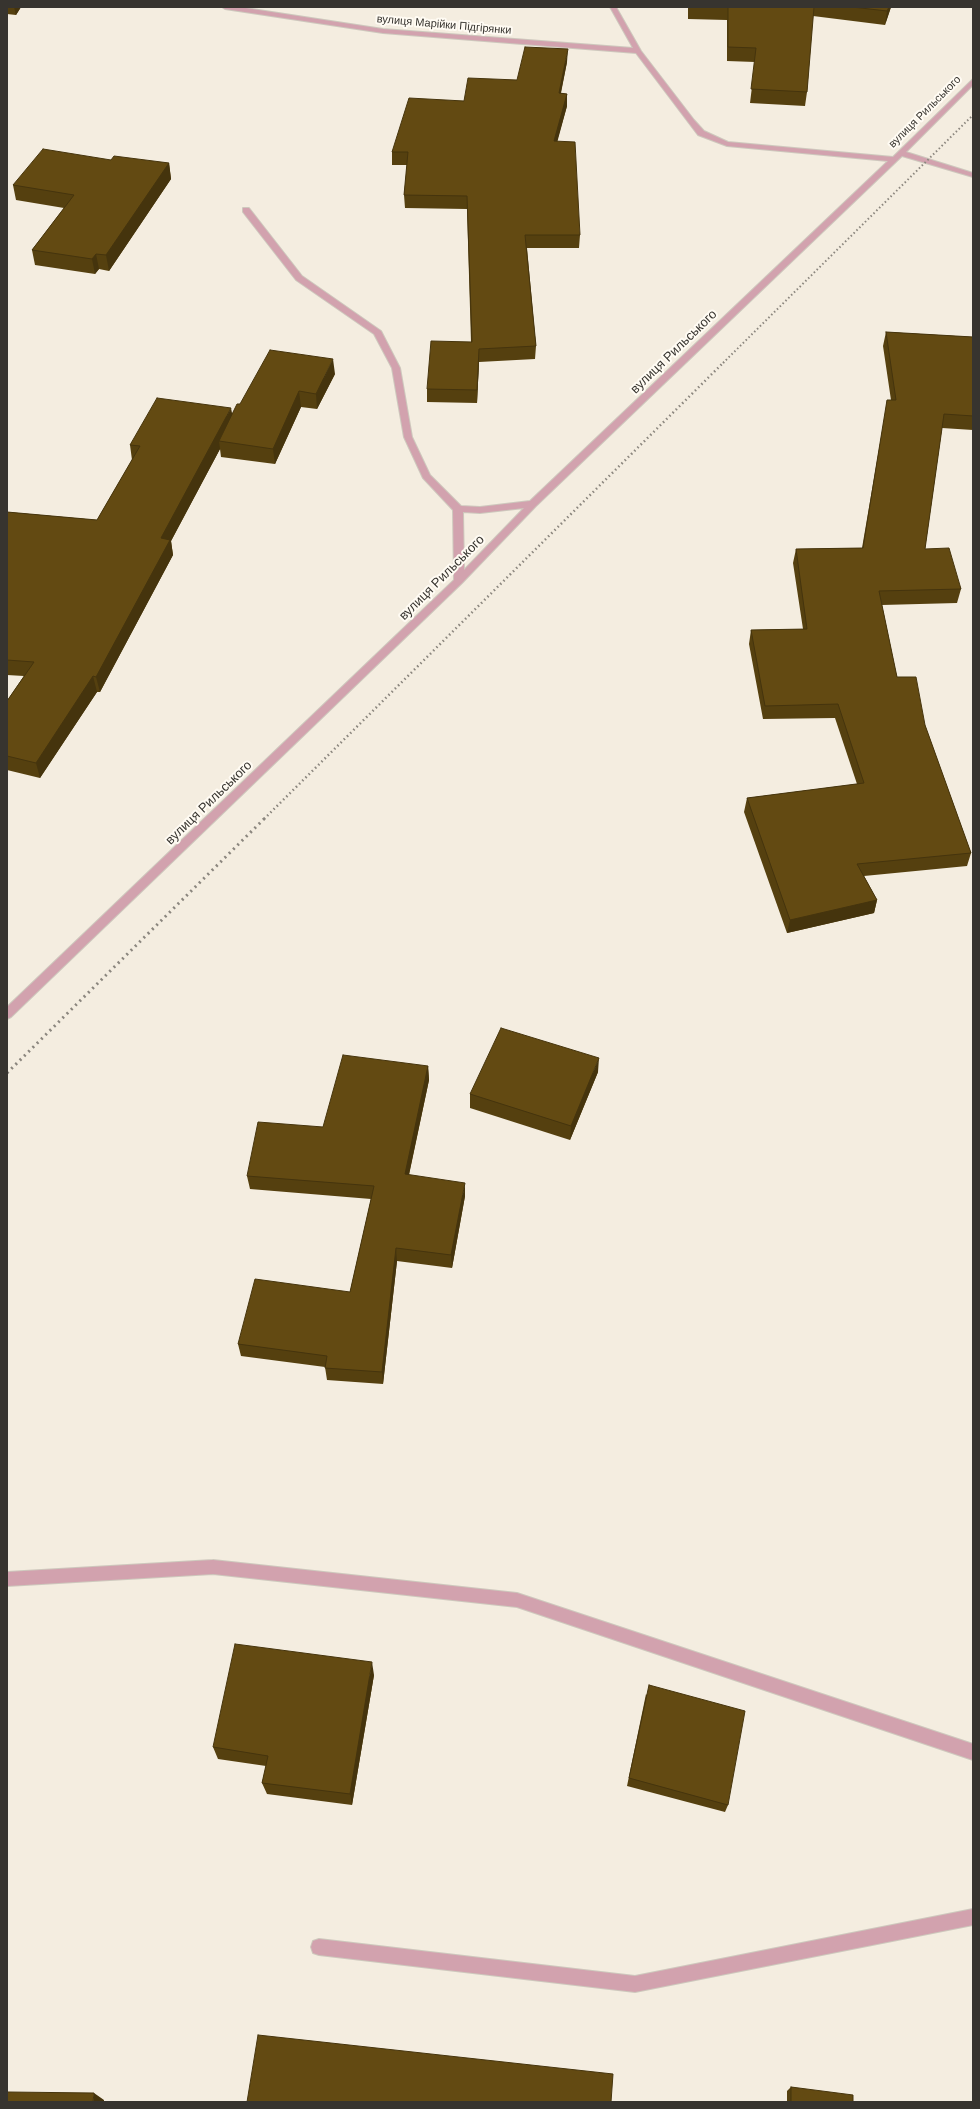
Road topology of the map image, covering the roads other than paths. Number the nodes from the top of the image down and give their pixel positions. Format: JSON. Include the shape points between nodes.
{"nodes":[{"id":1,"x":224,"y":7,"type":"edge"},
{"id":2,"x":613,"y":7,"type":"edge"},
{"id":3,"x":638,"y":51,"type":"junction"},
{"id":4,"x":973,"y":81,"type":"edge"},
{"id":5,"x":898,"y":156,"type":"junction"},
{"id":6,"x":973,"y":175,"type":"edge"},
{"id":7,"x":246,"y":210,"type":"dead end"},
{"id":8,"x":533,"y":504,"type":"junction"},
{"id":9,"x":458,"y":509,"type":"junction"},
{"id":10,"x":459,"y":581,"type":"junction"},
{"id":11,"x":7,"y":1014,"type":"edge"},
{"id":12,"x":7,"y":1579,"type":"edge"},
{"id":13,"x":973,"y":1752,"type":"edge"},
{"id":14,"x":973,"y":1917,"type":"edge"},
{"id":15,"x":319,"y":1947,"type":"dead end"}],
"edges":[{"from":1,"to":3,"type":"street","name":"вулиця Марійки Підгірянки","via":[[383,31]]},
{"from":2,"to":3,"type":"street","name":"вулиця Рильського"},
{"from":3,"to":5,"type":"street","name":"вулиця Рильського","via":[[701,133],[727,144]]},
{"from":4,"to":5,"type":"street","name":"вулиця Рильського"},
{"from":5,"to":6,"type":"street"},
{"from":5,"to":8,"type":"street","name":"вулиця Рильського"},
{"from":7,"to":9,"type":"street","via":[[299,278],[378,333],[396,368],[408,437],[426,476]]},
{"from":8,"to":9,"type":"street","via":[[480,510]]},
{"from":8,"to":10,"type":"street","name":"вулиця Рильського"},
{"from":9,"to":10,"type":"street"},
{"from":10,"to":11,"type":"street","name":"вулиця Рильського"},
{"from":12,"to":13,"type":"street","via":[[213,1567],[517,1600]]},
{"from":14,"to":15,"type":"street","via":[[635,1984]]}]}
